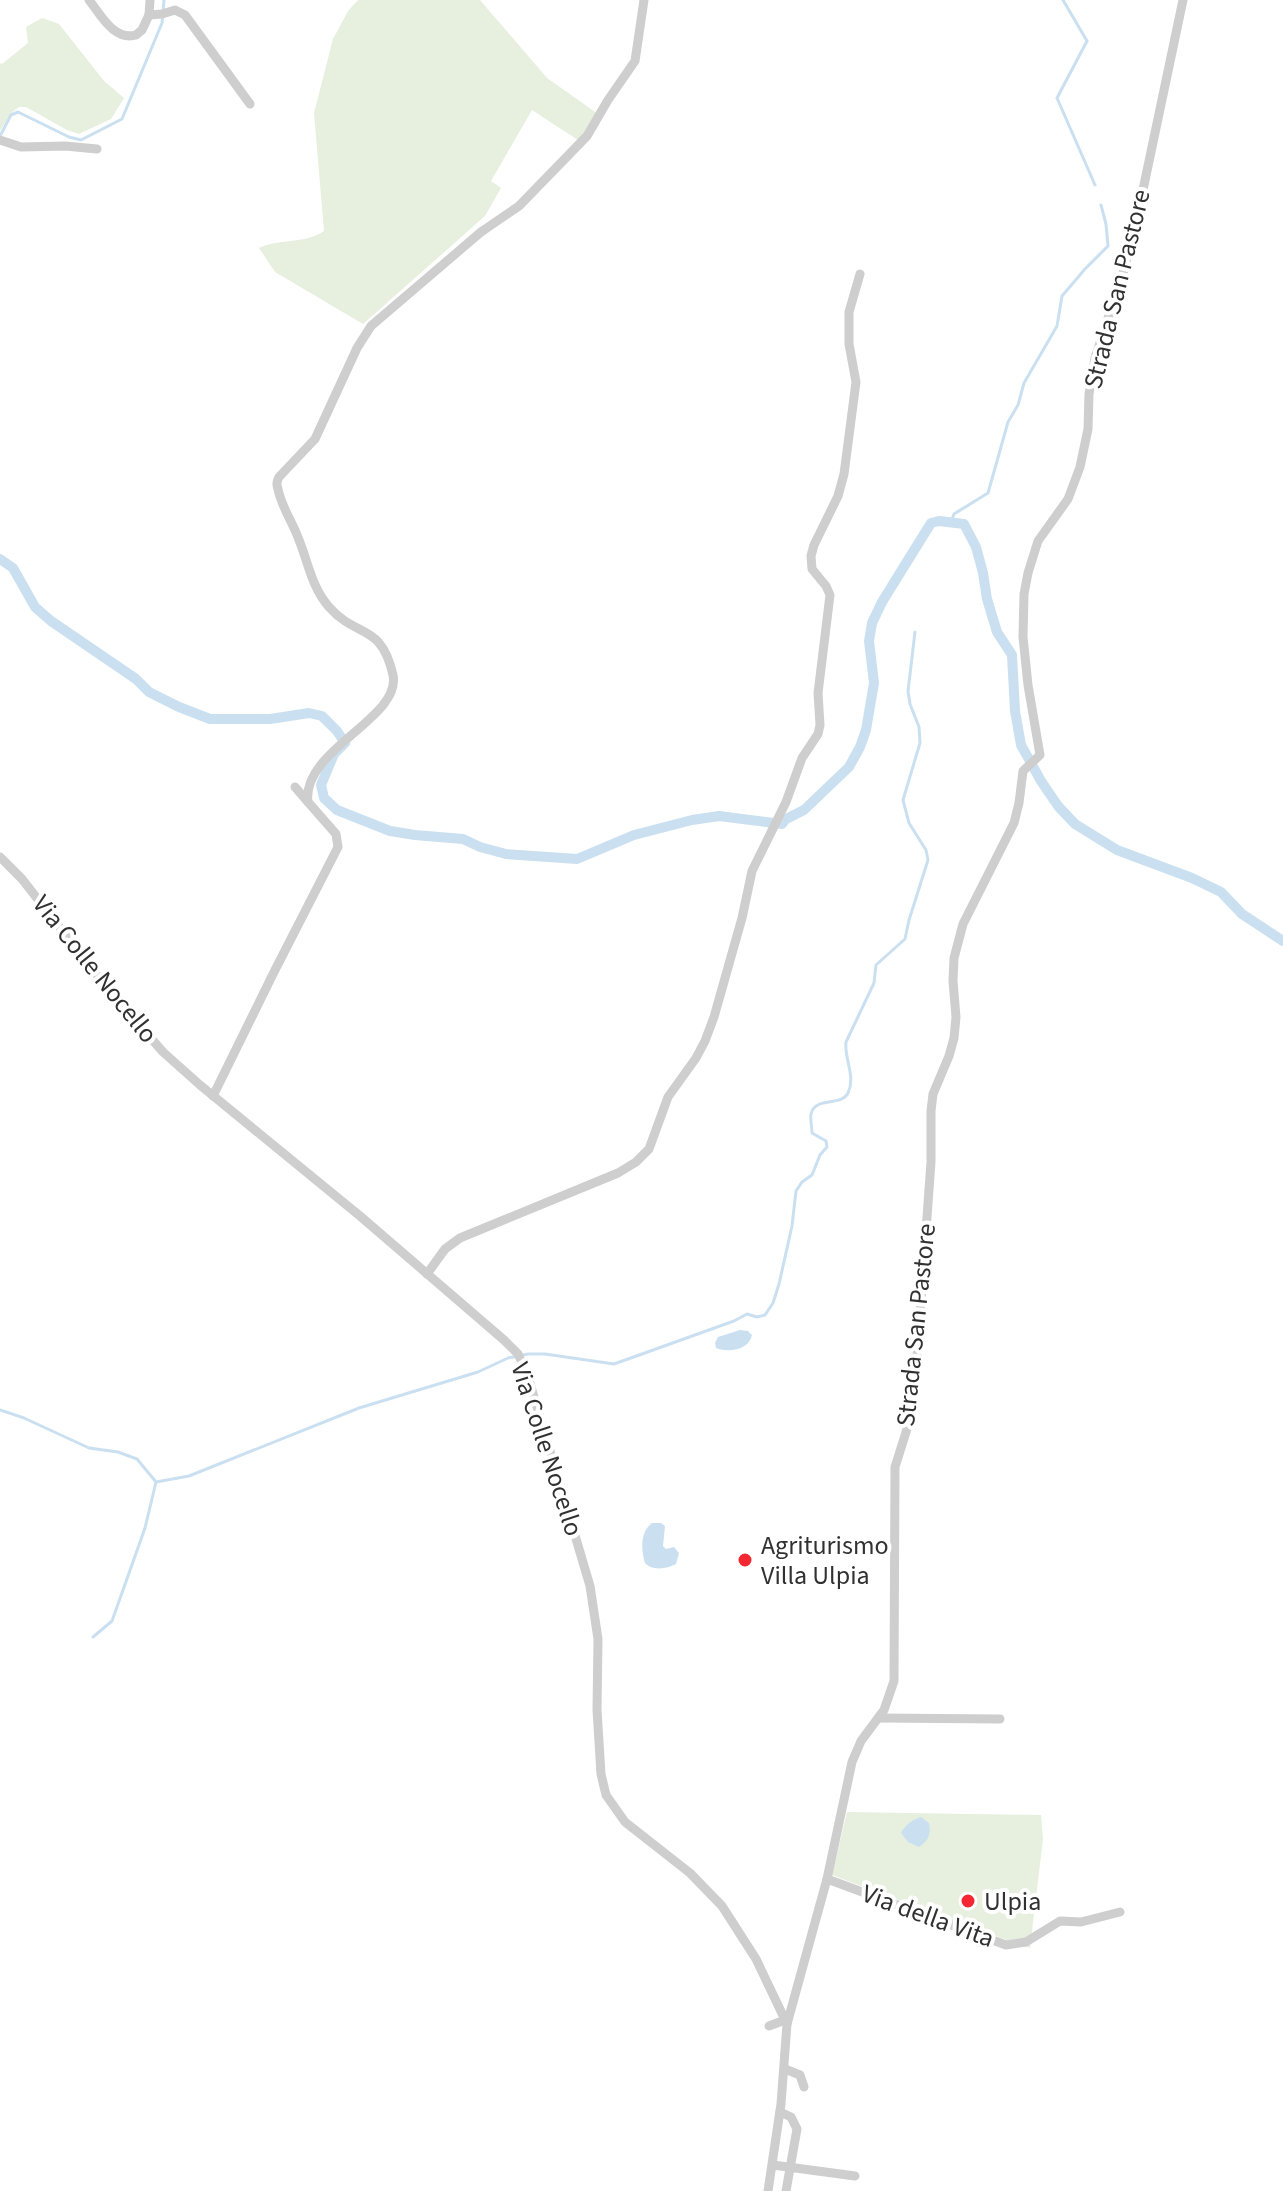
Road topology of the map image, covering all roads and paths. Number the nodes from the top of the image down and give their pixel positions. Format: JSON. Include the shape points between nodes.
{"nodes":[{"id":1,"x":89,"y":0,"type":"edge"},
{"id":2,"x":150,"y":0,"type":"edge"},
{"id":3,"x":644,"y":0,"type":"edge"},
{"id":4,"x":1183,"y":0,"type":"edge"},
{"id":5,"x":158,"y":14,"type":"junction"},
{"id":6,"x":250,"y":104,"type":"dead end"},
{"id":7,"x":0,"y":140,"type":"edge"},
{"id":8,"x":97,"y":149,"type":"dead end"},
{"id":9,"x":860,"y":274,"type":"dead end"},
{"id":10,"x":295,"y":787,"type":"dead end"},
{"id":11,"x":308,"y":802,"type":"junction"},
{"id":12,"x":0,"y":857,"type":"edge"},
{"id":13,"x":213,"y":1096,"type":"junction"},
{"id":14,"x":427,"y":1274,"type":"junction"},
{"id":15,"x":879,"y":1718,"type":"junction"},
{"id":16,"x":1000,"y":1719,"type":"dead end"},
{"id":17,"x":827,"y":1879,"type":"junction"},
{"id":18,"x":1120,"y":1912,"type":"dead end"},
{"id":19,"x":786,"y":2022,"type":"junction"},
{"id":20,"x":769,"y":2026,"type":"dead end"},
{"id":21,"x":785,"y":2069,"type":"junction"},
{"id":22,"x":804,"y":2087,"type":"dead end"},
{"id":23,"x":780,"y":2112,"type":"junction"},
{"id":24,"x":773,"y":2165,"type":"junction"},
{"id":25,"x":790,"y":2166,"type":"junction"},
{"id":26,"x":855,"y":2176,"type":"dead end"},
{"id":27,"x":768,"y":2191,"type":"edge"},
{"id":28,"x":786,"y":2191,"type":"edge"}],
"edges":[{"from":1,"to":5,"type":"street","via":[[123,36],[136,35]]},
{"from":2,"to":5,"type":"street"},
{"from":3,"to":11,"type":"street","via":[[635,61],[587,136],[519,206],[371,326],[315,439],[279,477],[278,491],[319,594],[338,616],[380,642],[394,680],[381,707],[324,762],[309,784]]},
{"from":4,"to":15,"type":"street","name":"Strada San Pastore","via":[[1124,270],[1095,358],[1080,467],[1068,499],[1038,541],[1024,594],[1023,637],[1040,751],[1021,776],[1012,829],[958,940],[954,1038],[931,1104],[913,1410],[895,1467],[895,1675]]},
{"from":5,"to":6,"type":"street","via":[[185,15]]},
{"from":7,"to":8,"type":"street","via":[[21,147]]},
{"from":9,"to":14,"type":"street","via":[[849,312],[856,382],[845,469],[811,553],[812,569],[830,599],[818,693],[820,730],[802,758],[750,876],[710,1030],[666,1101],[647,1151],[631,1166],[456,1240]]},
{"from":10,"to":11,"type":"street"},
{"from":11,"to":13,"type":"street","via":[[336,834],[338,847]]},
{"from":12,"to":13,"type":"street","name":"Via Colle Nocello","via":[[144,1032]]},
{"from":13,"to":14,"type":"street","name":"Via Colle Nocello"},
{"from":14,"to":19,"type":"street","name":"Via Colle Nocello","via":[[504,1340],[526,1370],[593,1599],[601,1774],[607,1797],[625,1822],[722,1906],[756,1959]]},
{"from":15,"to":16,"type":"street"},
{"from":15,"to":17,"type":"street","name":"Strada San Pastore","via":[[852,1762]]},
{"from":17,"to":18,"type":"street","name":"Via della Vita","via":[[1006,1945],[1026,1942],[1060,1921],[1081,1922]]},
{"from":17,"to":19,"type":"street","name":"Strada San Pastore"},
{"from":19,"to":20,"type":"street"},
{"from":19,"to":21,"type":"street","name":"Via Colle Nocello"},
{"from":21,"to":22,"type":"street","via":[[800,2075]]},
{"from":21,"to":23,"type":"street","name":"Via Colle Nocello"},
{"from":23,"to":24,"type":"street","name":"Via Colle Nocello"},
{"from":23,"to":25,"type":"street","via":[[796,2125]]},
{"from":24,"to":25,"type":"street"},
{"from":24,"to":27,"type":"street","name":"Via Colle Nocello"},
{"from":25,"to":26,"type":"street"},
{"from":25,"to":28,"type":"street"}]}
